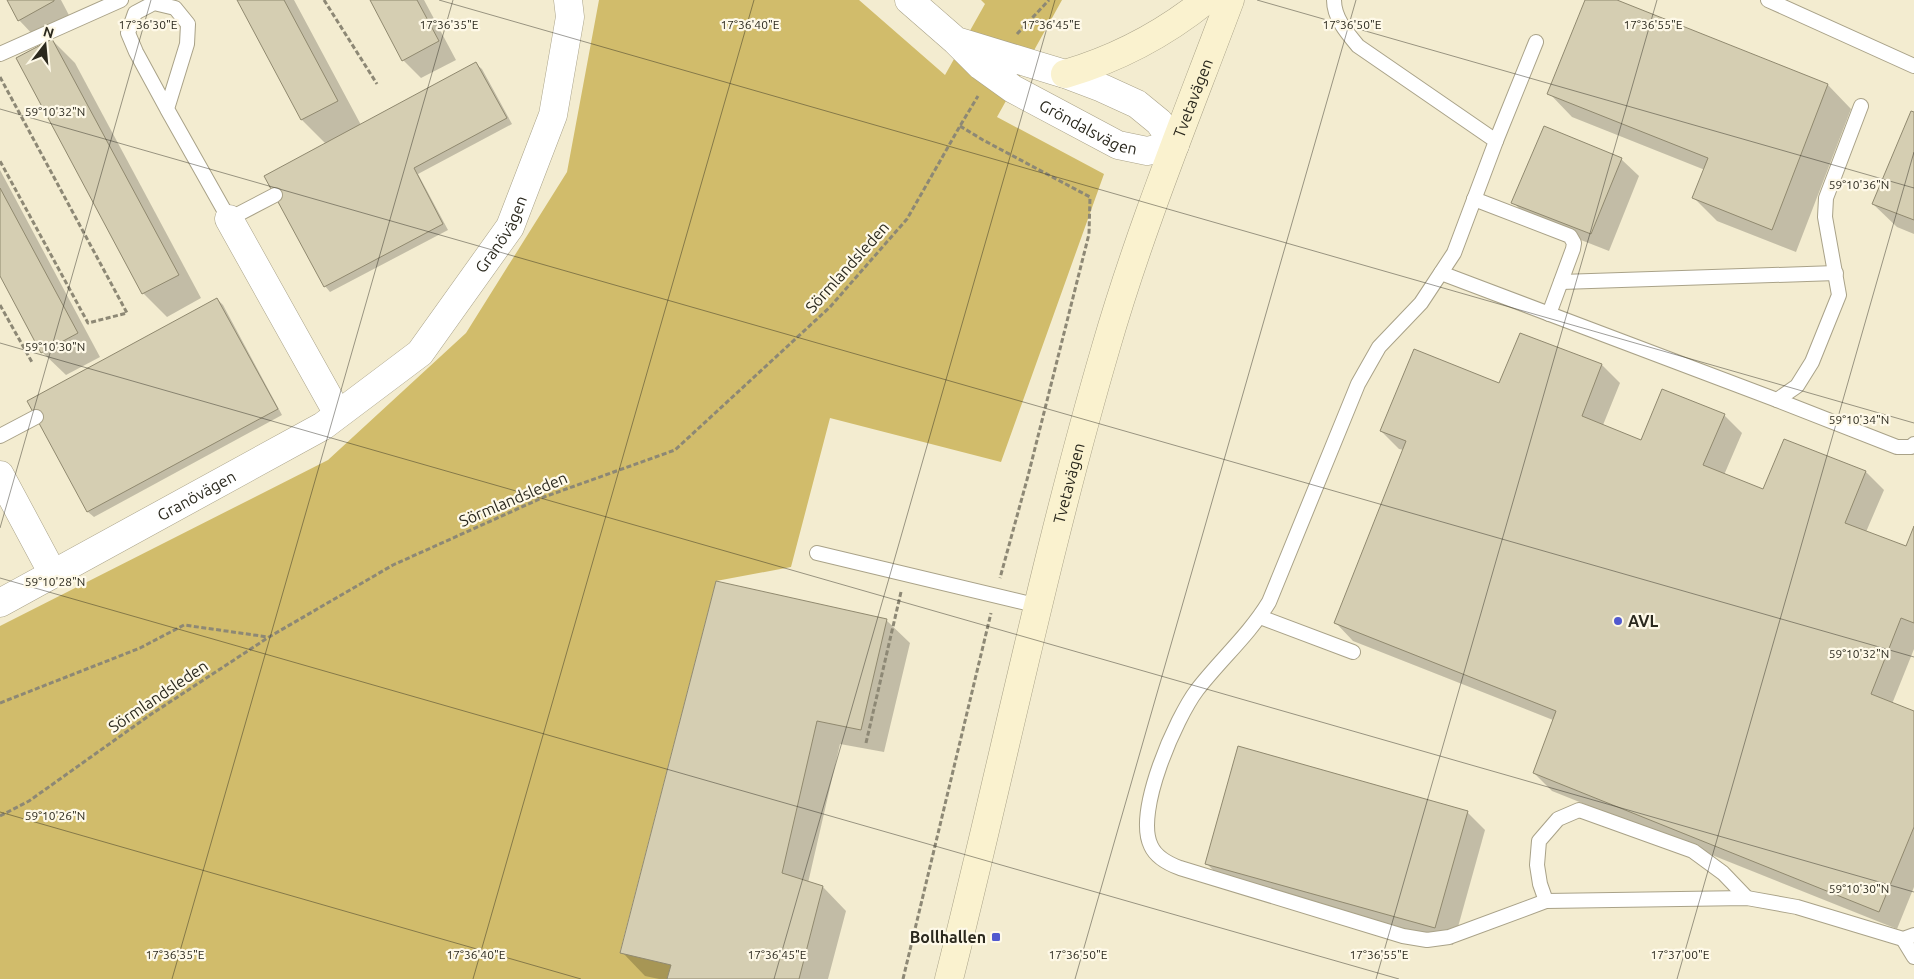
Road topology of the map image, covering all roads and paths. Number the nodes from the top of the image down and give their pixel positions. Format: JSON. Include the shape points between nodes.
{"nodes":[{"id":1,"x":122,"y":0,"type":"edge"},
{"id":2,"x":324,"y":0,"type":"edge"},
{"id":3,"x":568,"y":0,"type":"edge"},
{"id":4,"x":909,"y":0,"type":"edge"},
{"id":5,"x":1050,"y":0,"type":"edge"},
{"id":6,"x":1206,"y":0,"type":"edge"},
{"id":7,"x":1230,"y":0,"type":"edge"},
{"id":8,"x":1334,"y":0,"type":"edge"},
{"id":9,"x":1768,"y":0,"type":"edge"},
{"id":10,"x":128,"y":33,"type":"junction"},
{"id":11,"x":1011,"y":40,"type":"dead end"},
{"id":12,"x":956,"y":41,"type":"junction"},
{"id":13,"x":1536,"y":42,"type":"dead end"},
{"id":14,"x":0,"y":54,"type":"edge"},
{"id":15,"x":1914,"y":66,"type":"edge"},
{"id":16,"x":1064,"y":74,"type":"junction"},
{"id":17,"x":0,"y":77,"type":"edge"},
{"id":18,"x":377,"y":84,"type":"dead end"},
{"id":19,"x":981,"y":91,"type":"dead end"},
{"id":20,"x":1861,"y":106,"type":"dead end"},
{"id":21,"x":167,"y":108,"type":"junction"},
{"id":22,"x":960,"y":126,"type":"junction"},
{"id":23,"x":1496,"y":141,"type":"junction"},
{"id":24,"x":1175,"y":145,"type":"junction"},
{"id":25,"x":0,"y":161,"type":"edge"},
{"id":26,"x":275,"y":195,"type":"dead end"},
{"id":27,"x":1474,"y":199,"type":"junction"},
{"id":28,"x":229,"y":219,"type":"junction"},
{"id":29,"x":1440,"y":273,"type":"junction"},
{"id":30,"x":1836,"y":273,"type":"junction"},
{"id":31,"x":1561,"y":282,"type":"junction"},
{"id":32,"x":0,"y":305,"type":"edge"},
{"id":33,"x":1549,"y":314,"type":"junction"},
{"id":34,"x":33,"y":364,"type":"dead end"},
{"id":35,"x":1778,"y":400,"type":"junction"},
{"id":36,"x":338,"y":414,"type":"junction"},
{"id":37,"x":36,"y":417,"type":"dead end"},
{"id":38,"x":0,"y":436,"type":"edge"},
{"id":39,"x":1914,"y":444,"type":"edge"},
{"id":40,"x":0,"y":475,"type":"edge"},
{"id":41,"x":817,"y":553,"type":"dead end"},
{"id":42,"x":53,"y":574,"type":"junction"},
{"id":43,"x":905,"y":574,"type":"junction"},
{"id":44,"x":995,"y":596,"type":"junction"},
{"id":45,"x":0,"y":603,"type":"edge"},
{"id":46,"x":1039,"y":606,"type":"junction"},
{"id":47,"x":1260,"y":618,"type":"junction"},
{"id":48,"x":269,"y":637,"type":"junction"},
{"id":49,"x":1353,"y":652,"type":"dead end"},
{"id":50,"x":0,"y":702,"type":"edge"},
{"id":51,"x":866,"y":743,"type":"dead end"},
{"id":52,"x":0,"y":816,"type":"edge"},
{"id":53,"x":1747,"y":898,"type":"junction"},
{"id":54,"x":1546,"y":900,"type":"junction"},
{"id":55,"x":1909,"y":937,"type":"edge"},
{"id":56,"x":1914,"y":957,"type":"edge"},
{"id":57,"x":903,"y":979,"type":"edge"},
{"id":58,"x":949,"y":979,"type":"edge"}],
"edges":[{"from":1,"to":10,"type":"lane"},
{"from":1,"to":14,"type":"lane"},
{"from":2,"to":18,"type":"path"},
{"from":3,"to":36,"type":"street","name":"Granövägen","via":[[570,17],[553,115],[510,227],[420,353]]},
{"from":4,"to":12,"type":"street","name":"Gröndalsvägen"},
{"from":5,"to":11,"type":"path"},
{"from":6,"to":16,"type":"main road","via":[[1139,45],[1092,66]]},
{"from":7,"to":24,"type":"main road","name":"Tvetavägen"},
{"from":8,"to":23,"type":"lane","via":[[1343,28],[1358,46]]},
{"from":9,"to":15,"type":"lane"},
{"from":10,"to":21,"type":"lane"},
{"from":10,"to":21,"type":"lane","via":[[135,14],[154,3],[176,8],[188,24],[187,44]]},
{"from":12,"to":16,"type":"street","name":"Gröndalsvägen"},
{"from":12,"to":24,"type":"street","name":"Gröndalsvägen","via":[[981,66],[1013,89],[1118,145],[1147,151]]},
{"from":13,"to":23,"type":"lane"},
{"from":16,"to":24,"type":"street","name":"Gröndalsvägen","via":[[1137,104],[1159,122]]},
{"from":17,"to":25,"type":"path","via":[[127,313],[88,323]]},
{"from":19,"to":22,"type":"path","name":"Sörmlandsleden"},
{"from":20,"to":30,"type":"lane","via":[[1826,198],[1826,217]]},
{"from":21,"to":28,"type":"lane"},
{"from":22,"to":44,"type":"path","via":[[1090,197],[1089,234]]},
{"from":22,"to":48,"type":"path","name":"Sörmlandsleden","via":[[907,220],[830,307],[676,450],[544,497],[402,561]]},
{"from":23,"to":27,"type":"lane"},
{"from":24,"to":46,"type":"main road","name":"Tvetavägen","via":[[1106,346]]},
{"from":26,"to":28,"type":"lane"},
{"from":27,"to":29,"type":"lane","via":[[1454,254]]},
{"from":27,"to":31,"type":"lane","via":[[1570,236],[1573,249]]},
{"from":28,"to":36,"type":"street"},
{"from":29,"to":33,"type":"lane"},
{"from":29,"to":47,"type":"lane","via":[[1421,303],[1379,347],[1358,384],[1278,583]]},
{"from":30,"to":31,"type":"lane"},
{"from":30,"to":35,"type":"lane","via":[[1839,295],[1812,362],[1797,386]]},
{"from":31,"to":33,"type":"lane"},
{"from":32,"to":34,"type":"path"},
{"from":33,"to":35,"type":"lane"},
{"from":35,"to":39,"type":"lane","via":[[1897,447],[1912,447]]},
{"from":36,"to":42,"type":"street","name":"Granövägen","via":[[323,426]]},
{"from":37,"to":38,"type":"lane"},
{"from":40,"to":42,"type":"street"},
{"from":41,"to":43,"type":"lane"},
{"from":42,"to":45,"type":"street","name":"Granövägen"},
{"from":43,"to":44,"type":"lane"},
{"from":43,"to":51,"type":"path"},
{"from":44,"to":46,"type":"lane"},
{"from":44,"to":57,"type":"path"},
{"from":46,"to":58,"type":"main road","name":"Tvetavägen"},
{"from":47,"to":49,"type":"lane"},
{"from":47,"to":54,"type":"lane","via":[[1196,691],[1168,744],[1147,817],[1151,847],[1165,862],[1403,936],[1427,940],[1449,937]]},
{"from":48,"to":50,"type":"path","via":[[184,625],[140,648]]},
{"from":48,"to":52,"type":"path","name":"Sörmlandsleden","via":[[150,715],[29,801]]},
{"from":53,"to":54,"type":"lane"},
{"from":53,"to":54,"type":"lane","via":[[1723,873],[1693,851],[1579,810],[1558,819],[1540,841],[1537,865]]},
{"from":53,"to":55,"type":"lane","via":[[1797,907]]},
{"from":55,"to":56,"type":"lane"}]}
